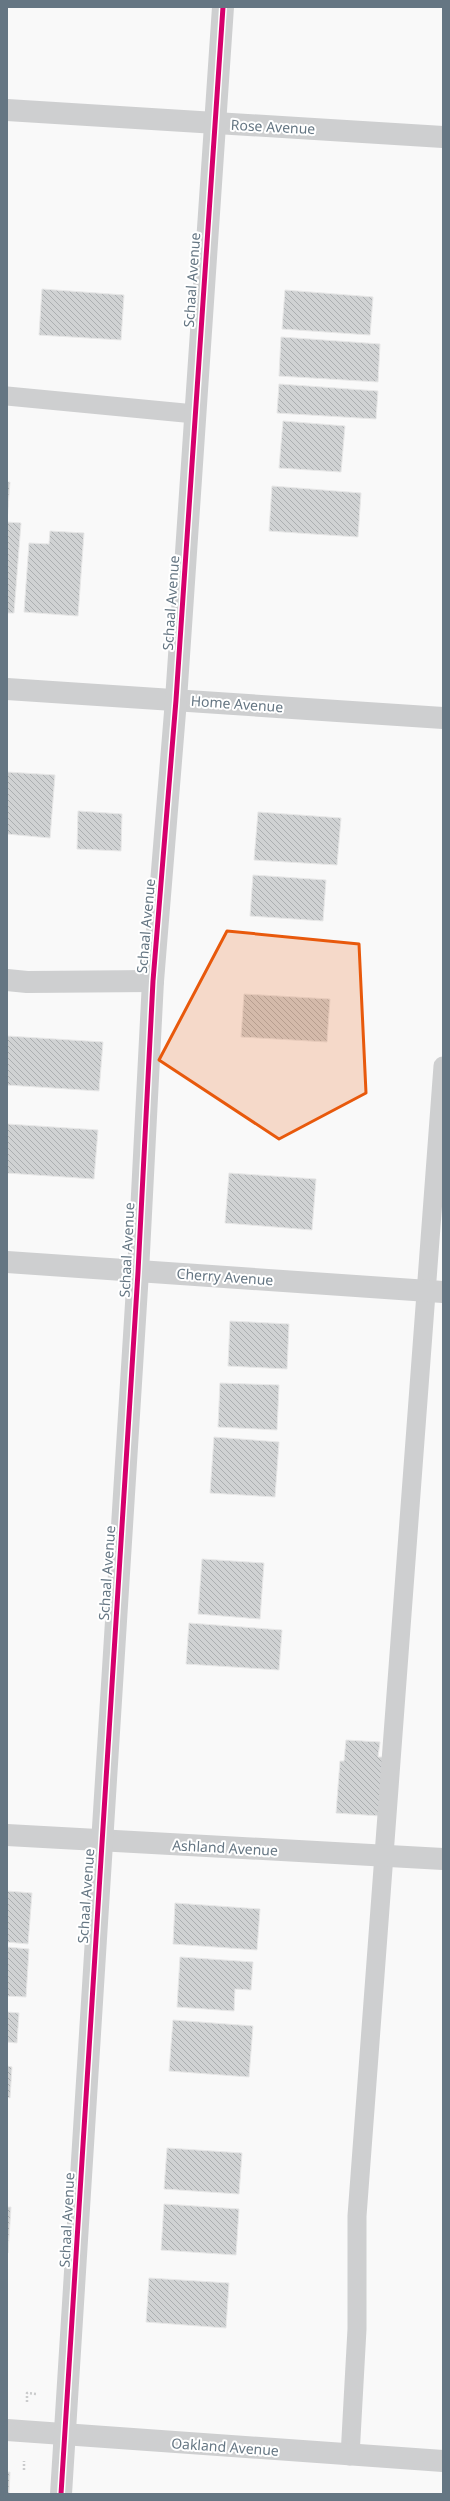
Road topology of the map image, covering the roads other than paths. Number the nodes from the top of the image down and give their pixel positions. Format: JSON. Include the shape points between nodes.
{"nodes":[{"id":1,"x":223,"y":7,"type":"edge"},
{"id":2,"x":7,"y":110,"type":"edge"},
{"id":3,"x":215,"y":124,"type":"junction"},
{"id":4,"x":443,"y":137,"type":"edge"},
{"id":5,"x":7,"y":396,"type":"edge"},
{"id":6,"x":195,"y":414,"type":"junction"},
{"id":7,"x":7,"y":689,"type":"edge"},
{"id":8,"x":176,"y":700,"type":"junction"},
{"id":9,"x":443,"y":718,"type":"edge"},
{"id":10,"x":7,"y":980,"type":"edge"},
{"id":11,"x":153,"y":981,"type":"junction"},
{"id":12,"x":443,"y":1066,"type":"edge"},
{"id":13,"x":7,"y":1262,"type":"edge"},
{"id":14,"x":138,"y":1272,"type":"junction"},
{"id":15,"x":434,"y":1291,"type":"edge"},
{"id":16,"x":7,"y":1835,"type":"edge"},
{"id":17,"x":102,"y":1842,"type":"junction"},
{"id":18,"x":385,"y":1855,"type":"junction"},
{"id":19,"x":443,"y":1859,"type":"edge"},
{"id":20,"x":7,"y":2430,"type":"edge"},
{"id":21,"x":66,"y":2436,"type":"junction"},
{"id":22,"x":350,"y":2456,"type":"junction"},
{"id":23,"x":443,"y":2461,"type":"edge"},
{"id":24,"x":61,"y":2494,"type":"edge"}],
"edges":[{"from":1,"to":3,"type":"street","name":"Schaal Avenue"},
{"from":2,"to":3,"type":"street","name":"Rose Avenue"},
{"from":3,"to":4,"type":"street","name":"Rose Avenue"},
{"from":3,"to":6,"type":"street","name":"Schaal Avenue"},
{"from":5,"to":6,"type":"lane"},
{"from":6,"to":8,"type":"street","name":"Schaal Avenue"},
{"from":7,"to":8,"type":"street","name":"Home Avenue"},
{"from":8,"to":9,"type":"street","name":"Home Avenue"},
{"from":8,"to":11,"type":"street","name":"Schaal Avenue"},
{"from":10,"to":11,"type":"street"},
{"from":11,"to":14,"type":"street","name":"Schaal Avenue"},
{"from":12,"to":15,"type":"lane"},
{"from":13,"to":14,"type":"street","name":"Cherry Avenue"},
{"from":14,"to":15,"type":"street","name":"Cherry Avenue"},
{"from":14,"to":17,"type":"street","name":"Schaal Avenue"},
{"from":15,"to":18,"type":"lane"},
{"from":16,"to":17,"type":"street","name":"Ashland Avenue"},
{"from":17,"to":18,"type":"street","name":"Ashland Avenue"},
{"from":17,"to":21,"type":"street","name":"Schaal Avenue"},
{"from":18,"to":19,"type":"street","name":"Ashland Avenue"},
{"from":18,"to":22,"type":"lane","via":[[357,2216],[357,2329]]},
{"from":20,"to":21,"type":"street","name":"Oakland Avenue"},
{"from":21,"to":22,"type":"street","name":"Oakland Avenue"},
{"from":21,"to":24,"type":"street","name":"Schaal Avenue"},
{"from":22,"to":23,"type":"street","name":"Oakland Avenue"}]}
